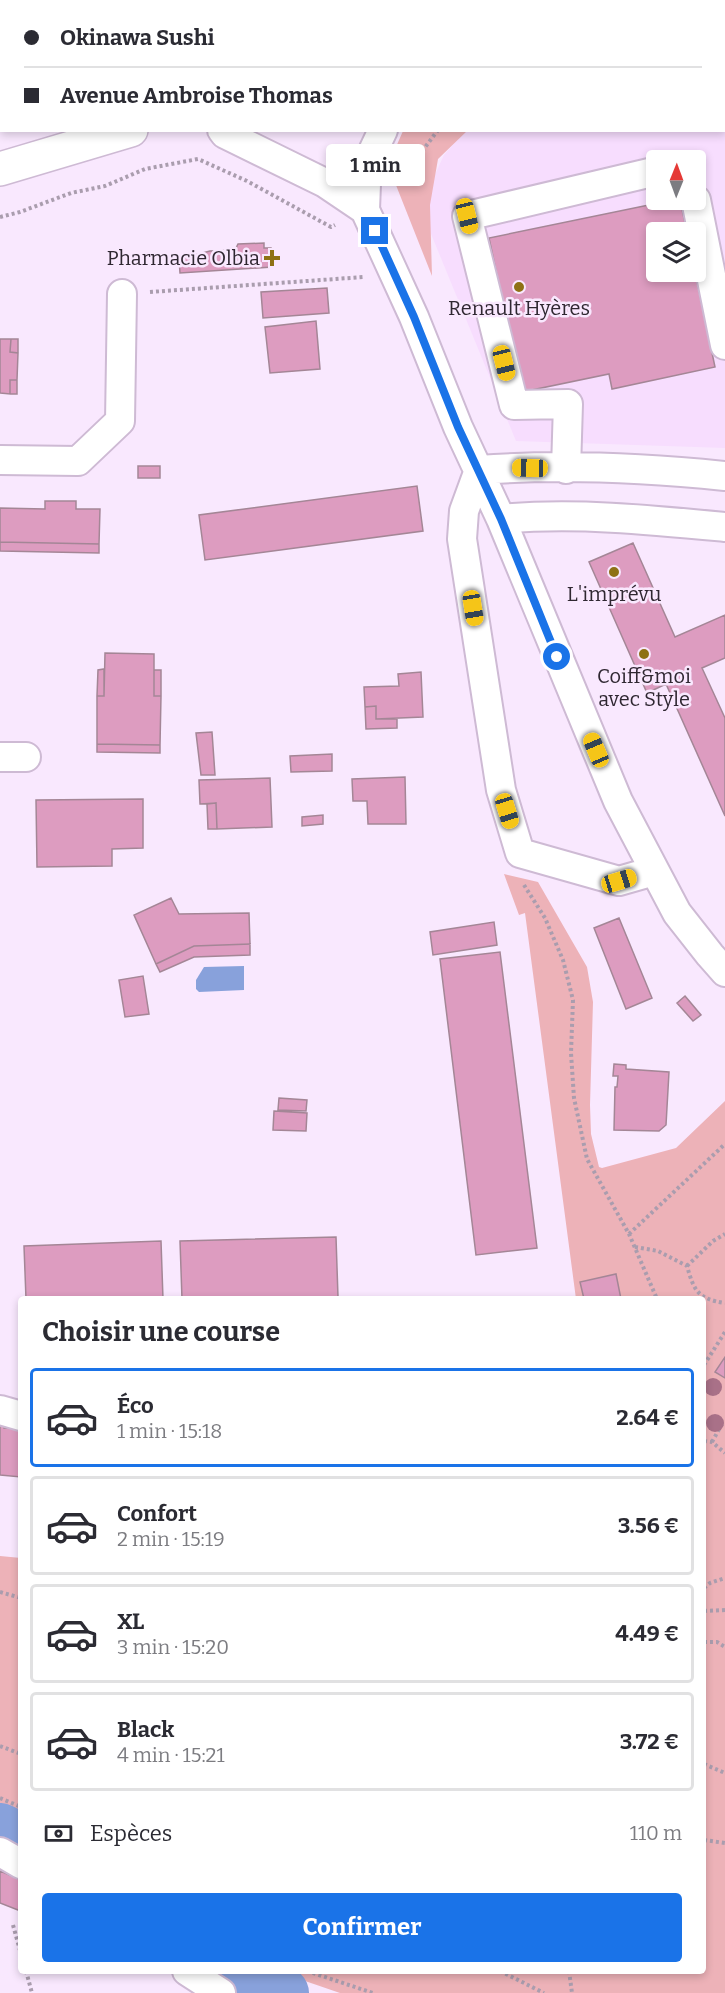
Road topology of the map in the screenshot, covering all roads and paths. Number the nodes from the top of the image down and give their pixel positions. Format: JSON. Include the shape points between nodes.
{"nodes":[{"id":1,"x":125,"y":132,"type":"edge"},
{"id":2,"x":224,"y":132,"type":"edge"},
{"id":3,"x":382,"y":132,"type":"edge"},
{"id":4,"x":436,"y":132,"type":"edge"},
{"id":5,"x":0,"y":169,"type":"edge"},
{"id":6,"x":646,"y":174,"type":"edge"},
{"id":7,"x":402,"y":178,"type":"dead end"},
{"id":8,"x":365,"y":210,"type":"junction"},
{"id":9,"x":698,"y":210,"type":"edge"},
{"id":10,"x":0,"y":217,"type":"edge"},
{"id":11,"x":331,"y":227,"type":"dead end"},
{"id":12,"x":395,"y":275,"type":"junction"},
{"id":13,"x":122,"y":294,"type":"joint"},
{"id":14,"x":725,"y":345,"type":"edge"},
{"id":15,"x":0,"y":460,"type":"edge"},
{"id":16,"x":566,"y":469,"type":"junction"},
{"id":17,"x":479,"y":470,"type":"junction"},
{"id":18,"x":725,"y":476,"type":"edge"},
{"id":19,"x":501,"y":519,"type":"junction"},
{"id":20,"x":725,"y":527,"type":"edge"},
{"id":21,"x":520,"y":853,"type":"junction"},
{"id":22,"x":654,"y":871,"type":"junction"},
{"id":23,"x":725,"y":972,"type":"edge"},
{"id":24,"x":725,"y":1144,"type":"edge"},
{"id":25,"x":629,"y":1234,"type":"junction"},
{"id":26,"x":725,"y":1234,"type":"edge"},
{"id":27,"x":635,"y":1247,"type":"junction"},
{"id":28,"x":687,"y":1266,"type":"junction"},
{"id":29,"x":656,"y":1296,"type":"edge"},
{"id":30,"x":702,"y":1296,"type":"edge"},
{"id":31,"x":706,"y":1299,"type":"edge"},
{"id":32,"x":725,"y":1303,"type":"edge"},
{"id":33,"x":724,"y":1335,"type":"edge"},
{"id":34,"x":706,"y":1362,"type":"edge"},
{"id":35,"x":0,"y":1410,"type":"edge"},
{"id":36,"x":18,"y":1415,"type":"edge"},
{"id":37,"x":725,"y":1425,"type":"edge"},
{"id":38,"x":706,"y":1441,"type":"edge"},
{"id":39,"x":712,"y":1442,"type":"junction"},
{"id":40,"x":725,"y":1453,"type":"edge"},
{"id":41,"x":725,"y":1578,"type":"edge"},
{"id":42,"x":706,"y":1586,"type":"edge"},
{"id":43,"x":0,"y":1592,"type":"edge"},
{"id":44,"x":18,"y":1597,"type":"edge"},
{"id":45,"x":725,"y":1610,"type":"edge"},
{"id":46,"x":706,"y":1611,"type":"edge"},
{"id":47,"x":706,"y":1642,"type":"edge"},
{"id":48,"x":725,"y":1647,"type":"edge"},
{"id":49,"x":0,"y":1746,"type":"edge"},
{"id":50,"x":18,"y":1753,"type":"edge"},
{"id":51,"x":706,"y":1765,"type":"edge"},
{"id":52,"x":725,"y":1773,"type":"edge"},
{"id":53,"x":0,"y":1798,"type":"edge"},
{"id":54,"x":18,"y":1806,"type":"edge"},
{"id":55,"x":706,"y":1840,"type":"edge"},
{"id":56,"x":725,"y":1843,"type":"edge"},
{"id":57,"x":0,"y":1852,"type":"edge"},
{"id":58,"x":18,"y":1862,"type":"edge"},
{"id":59,"x":13,"y":1925,"type":"dead end"},
{"id":60,"x":18,"y":1943,"type":"edge"},
{"id":61,"x":27,"y":1974,"type":"edge"},
{"id":62,"x":192,"y":1974,"type":"edge"},
{"id":63,"x":316,"y":1974,"type":"edge"},
{"id":64,"x":506,"y":1974,"type":"edge"},
{"id":65,"x":569,"y":1974,"type":"edge"},
{"id":66,"x":32,"y":1993,"type":"edge"},
{"id":67,"x":221,"y":1993,"type":"edge"},
{"id":68,"x":373,"y":1993,"type":"edge"},
{"id":69,"x":544,"y":1993,"type":"edge"},
{"id":70,"x":572,"y":1993,"type":"edge"}],
"edges":[{"from":1,"to":5,"type":"highway"},
{"from":2,"to":8,"type":"street","via":[[325,183]]},
{"from":3,"to":8,"type":"street","via":[[366,184]]},
{"from":4,"to":7,"type":"path"},
{"from":6,"to":16,"type":"street","via":[[467,216],[514,405],[568,404]]},
{"from":8,"to":12,"type":"street"},
{"from":9,"to":14,"type":"street"},
{"from":10,"to":11,"type":"path","via":[[145,170],[198,159]]},
{"from":12,"to":13,"type":"path"},
{"from":12,"to":17,"type":"street"},
{"from":13,"to":15,"type":"street","via":[[120,421],[78,461]]},
{"from":16,"to":17,"type":"street"},
{"from":16,"to":18,"type":"street"},
{"from":17,"to":19,"type":"street"},
{"from":17,"to":21,"type":"street","via":[[464,511],[462,540],[501,790]]},
{"from":19,"to":20,"type":"street","via":[[636,519]]},
{"from":19,"to":22,"type":"street","via":[[618,801]]},
{"from":21,"to":22,"type":"street","via":[[619,881]]},
{"from":21,"to":25,"type":"path","via":[[519,878],[545,918],[563,960],[573,1000],[574,1098],[587,1159]]},
{"from":22,"to":23,"type":"street","via":[[677,913]]},
{"from":24,"to":25,"type":"path"},
{"from":25,"to":27,"type":"path"},
{"from":26,"to":28,"type":"path"},
{"from":27,"to":28,"type":"path","via":[[658,1251]]},
{"from":27,"to":29,"type":"path"},
{"from":28,"to":30,"type":"path","via":[[693,1288]]},
{"from":31,"to":32,"type":"path"},
{"from":33,"to":34,"type":"path"},
{"from":35,"to":36,"type":"street"},
{"from":37,"to":39,"type":"path"},
{"from":38,"to":39,"type":"path"},
{"from":39,"to":40,"type":"path"},
{"from":41,"to":42,"type":"path"},
{"from":43,"to":44,"type":"path"},
{"from":45,"to":46,"type":"path"},
{"from":47,"to":48,"type":"path"},
{"from":49,"to":50,"type":"path"},
{"from":51,"to":52,"type":"path"},
{"from":53,"to":54,"type":"path"},
{"from":55,"to":56,"type":"path"},
{"from":57,"to":58,"type":"street"},
{"from":59,"to":60,"type":"path"},
{"from":61,"to":66,"type":"path"},
{"from":62,"to":67,"type":"street"},
{"from":63,"to":68,"type":"path"},
{"from":64,"to":69,"type":"path"},
{"from":65,"to":70,"type":"path"}]}
